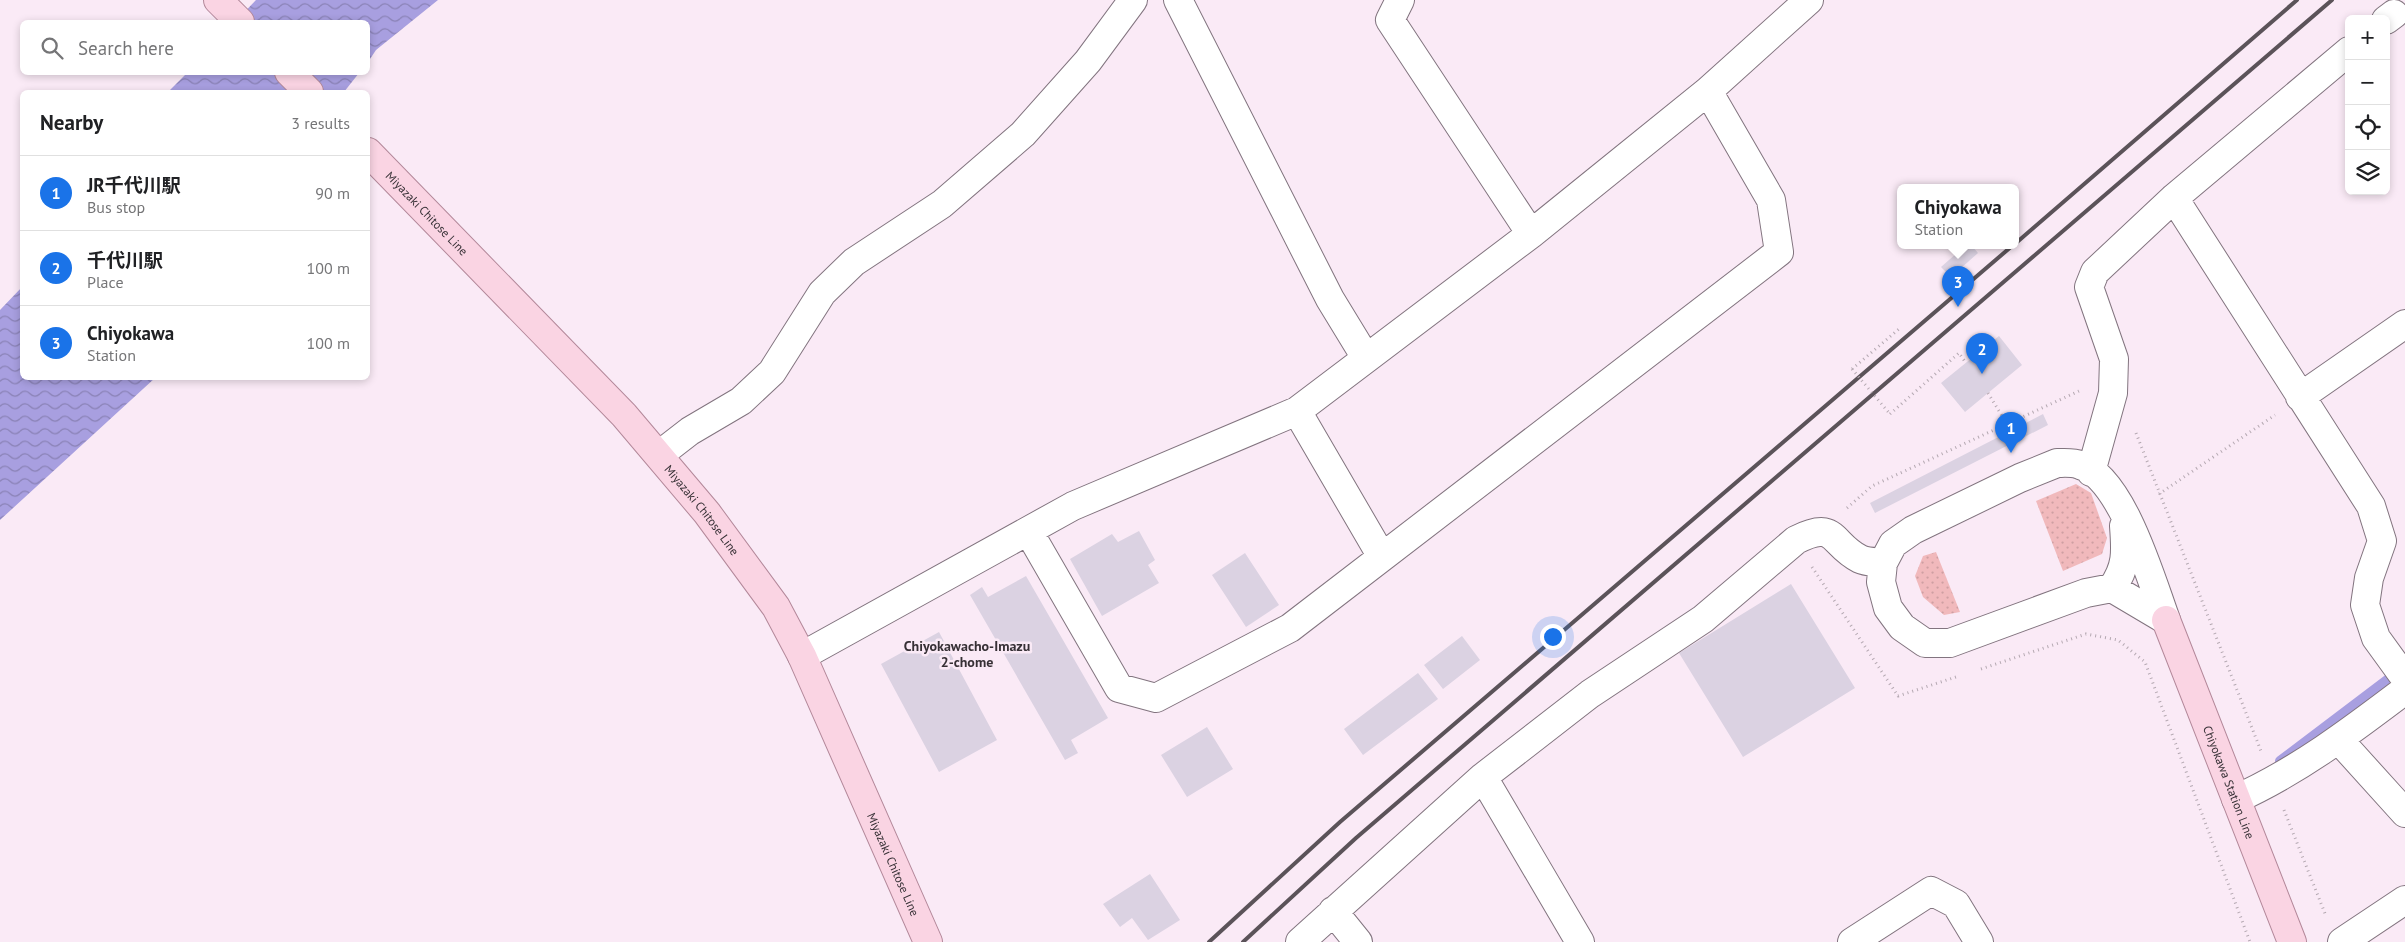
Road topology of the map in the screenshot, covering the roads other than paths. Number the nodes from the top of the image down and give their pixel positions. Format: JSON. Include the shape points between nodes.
{"nodes":[{"id":1,"x":218,"y":0,"type":"edge"},
{"id":2,"x":1134,"y":0,"type":"edge"},
{"id":3,"x":1178,"y":0,"type":"edge"},
{"id":4,"x":1400,"y":0,"type":"edge"},
{"id":5,"x":1809,"y":0,"type":"edge"},
{"id":6,"x":238,"y":20,"type":"edge"},
{"id":7,"x":2345,"y":54,"type":"edge"},
{"id":8,"x":292,"y":75,"type":"edge"},
{"id":9,"x":307,"y":90,"type":"edge"},
{"id":10,"x":1708,"y":91,"type":"junction"},
{"id":11,"x":370,"y":154,"type":"edge"},
{"id":12,"x":2174,"y":198,"type":"junction"},
{"id":13,"x":1531,"y":234,"type":"junction"},
{"id":14,"x":2405,"y":324,"type":"edge"},
{"id":15,"x":1366,"y":358,"type":"junction"},
{"id":16,"x":2300,"y":397,"type":"junction"},
{"id":17,"x":1297,"y":411,"type":"junction"},
{"id":18,"x":659,"y":455,"type":"junction"},
{"id":19,"x":2091,"y":472,"type":"junction"},
{"id":20,"x":2123,"y":507,"type":"junction"},
{"id":21,"x":1029,"y":532,"type":"junction"},
{"id":22,"x":1382,"y":557,"type":"junction"},
{"id":23,"x":1883,"y":563,"type":"junction"},
{"id":24,"x":2112,"y":588,"type":"junction"},
{"id":25,"x":2166,"y":620,"type":"junction"},
{"id":26,"x":802,"y":656,"type":"junction"},
{"id":27,"x":2405,"y":678,"type":"edge"},
{"id":28,"x":2405,"y":690,"type":"edge"},
{"id":29,"x":2339,"y":740,"type":"junction"},
{"id":30,"x":1483,"y":777,"type":"junction"},
{"id":31,"x":2236,"y":799,"type":"junction"},
{"id":32,"x":2405,"y":813,"type":"edge"},
{"id":33,"x":2405,"y":900,"type":"edge"},
{"id":34,"x":1333,"y":911,"type":"junction"},
{"id":35,"x":928,"y":942,"type":"edge"},
{"id":36,"x":1300,"y":942,"type":"edge"},
{"id":37,"x":1358,"y":942,"type":"edge"},
{"id":38,"x":1580,"y":942,"type":"edge"},
{"id":39,"x":1852,"y":942,"type":"edge"},
{"id":40,"x":1979,"y":942,"type":"edge"},
{"id":41,"x":2292,"y":942,"type":"edge"},
{"id":42,"x":2342,"y":942,"type":"edge"}],
"edges":[{"from":1,"to":6,"type":"main road"},
{"from":2,"to":18,"type":"street","via":[[1088,61],[1023,134],[942,204],[854,262],[822,293],[772,372],[741,401],[690,431]]},
{"from":3,"to":15,"type":"street","via":[[1330,299]]},
{"from":4,"to":13,"type":"street","via":[[1390,20]]},
{"from":5,"to":10,"type":"street"},
{"from":7,"to":12,"type":"street"},
{"from":8,"to":9,"type":"main road"},
{"from":10,"to":13,"type":"street"},
{"from":10,"to":22,"type":"street","via":[[1771,200],[1779,252]]},
{"from":11,"to":18,"type":"main road","name":"Miyazaki Chitose Line"},
{"from":12,"to":16,"type":"street"},
{"from":12,"to":19,"type":"street","via":[[2095,272],[2089,287],[2114,359],[2113,393]]},
{"from":13,"to":15,"type":"street"},
{"from":14,"to":16,"type":"street"},
{"from":15,"to":17,"type":"street"},
{"from":16,"to":27,"type":"street","via":[[2371,506],[2382,540],[2369,578],[2365,605],[2376,638]]},
{"from":17,"to":21,"type":"street","via":[[1073,506]]},
{"from":17,"to":22,"type":"street"},
{"from":18,"to":26,"type":"main road","name":"Miyazaki Chitose Line","via":[[707,513],[776,607]]},
{"from":19,"to":20,"type":"street","via":[[2100,477]]},
{"from":19,"to":23,"type":"street","via":[[2081,464],[2057,463],[2020,478],[1913,530],[1893,544]]},
{"from":20,"to":24,"type":"street","via":[[2122,574]]},
{"from":20,"to":25,"type":"street"},
{"from":21,"to":22,"type":"street","via":[[1119,688],[1156,698],[1290,628]]},
{"from":21,"to":26,"type":"street"},
{"from":23,"to":24,"type":"street","via":[[1881,582],[1888,608],[1902,627],[1926,643],[1950,643],[2086,593]]},
{"from":23,"to":30,"type":"street","via":[[1860,559],[1828,532],[1813,531],[1796,540],[1703,619],[1590,694]]},
{"from":24,"to":25,"type":"street"},
{"from":25,"to":31,"type":"main road","name":"Chiyokawa Station Line"},
{"from":26,"to":35,"type":"main road","name":"Miyazaki Chitose Line"},
{"from":28,"to":29,"type":"street"},
{"from":29,"to":31,"type":"street","via":[[2273,782]]},
{"from":29,"to":32,"type":"street"},
{"from":30,"to":34,"type":"street"},
{"from":30,"to":38,"type":"street"},
{"from":31,"to":41,"type":"main road","name":"Chiyokawa Station Line"},
{"from":33,"to":42,"type":"street"},
{"from":34,"to":36,"type":"street"},
{"from":34,"to":37,"type":"street"},
{"from":39,"to":40,"type":"street","via":[[1931,891],[1956,904]]}]}
